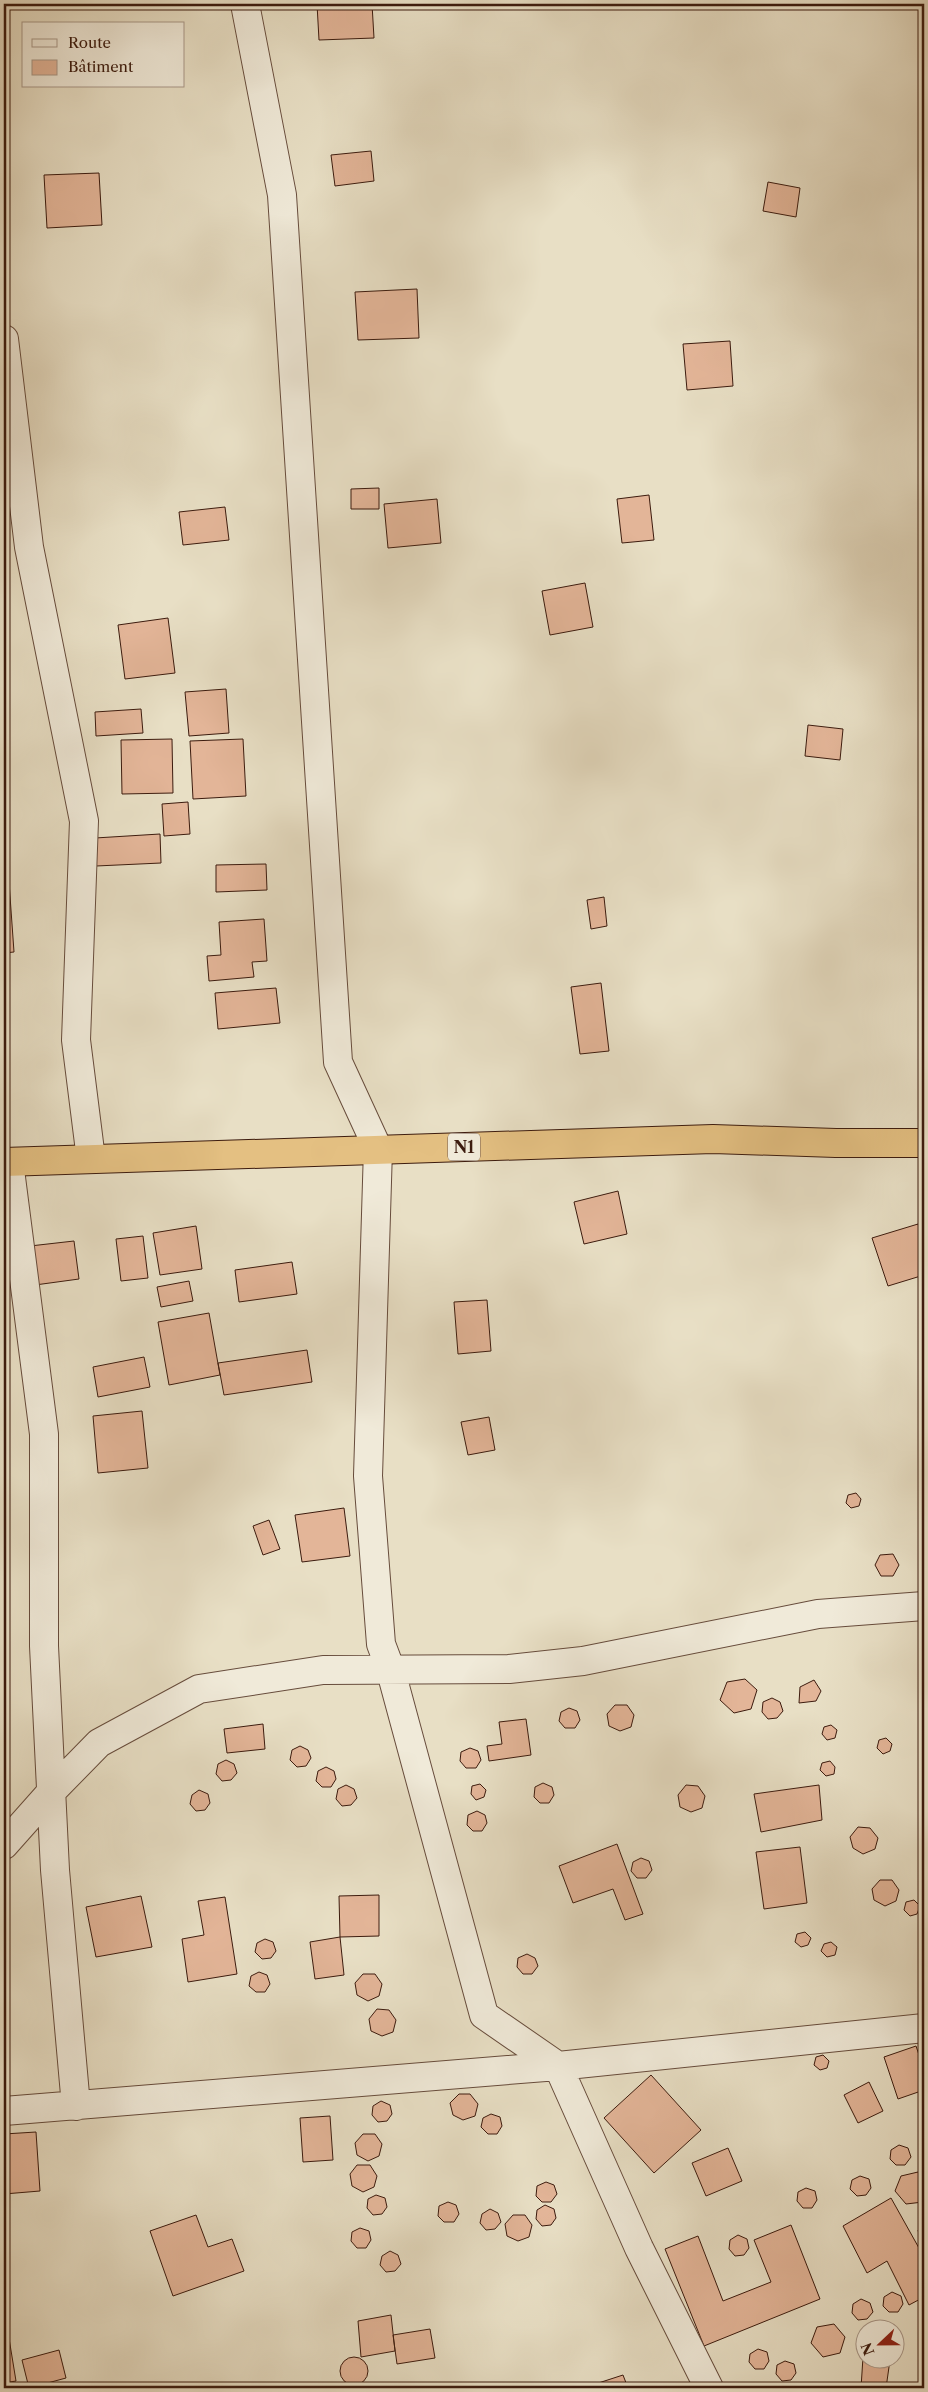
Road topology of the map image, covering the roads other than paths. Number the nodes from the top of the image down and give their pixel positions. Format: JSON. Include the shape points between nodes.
{"nodes":[{"id":1,"x":245,"y":4,"type":"edge"},
{"id":2,"x":4,"y":339,"type":"edge"},
{"id":3,"x":924,"y":1143,"type":"edge"},
{"id":4,"x":378,"y":1150,"type":"junction"},
{"id":5,"x":91,"y":1159,"type":"junction"},
{"id":6,"x":6,"y":1162,"type":"edge"},
{"id":7,"x":924,"y":1606,"type":"edge"},
{"id":8,"x":390,"y":1668,"type":"junction"},
{"id":9,"x":52,"y":1791,"type":"junction"},
{"id":10,"x":4,"y":1844,"type":"edge"},
{"id":11,"x":924,"y":2028,"type":"edge"},
{"id":12,"x":558,"y":2066,"type":"junction"},
{"id":13,"x":76,"y":2106,"type":"junction"},
{"id":14,"x":4,"y":2111,"type":"edge"},
{"id":15,"x":709,"y":2388,"type":"edge"}],
"edges":[{"from":1,"to":4,"type":"street","via":[[282,194],[338,1062]]},
{"from":2,"to":5,"type":"street","via":[[30,547],[84,821],[76,1040]]},
{"from":3,"to":4,"type":"highway","number":"N1","via":[[713,1139]]},
{"from":4,"to":5,"type":"highway","number":"N1"},
{"from":4,"to":8,"type":"street","via":[[368,1476],[380,1644]]},
{"from":5,"to":6,"type":"highway","number":"N1"},
{"from":6,"to":9,"type":"street","via":[[44,1434],[44,1646]]},
{"from":7,"to":8,"type":"street","via":[[818,1614],[583,1661],[509,1669]]},
{"from":8,"to":9,"type":"street","via":[[324,1670],[199,1689],[99,1743]]},
{"from":8,"to":12,"type":"street","via":[[484,2015]]},
{"from":9,"to":10,"type":"street"},
{"from":9,"to":13,"type":"street","via":[[55,1870]]},
{"from":11,"to":12,"type":"street"},
{"from":12,"to":13,"type":"street"},
{"from":12,"to":15,"type":"street","via":[[639,2248]]},
{"from":13,"to":14,"type":"street"}]}
